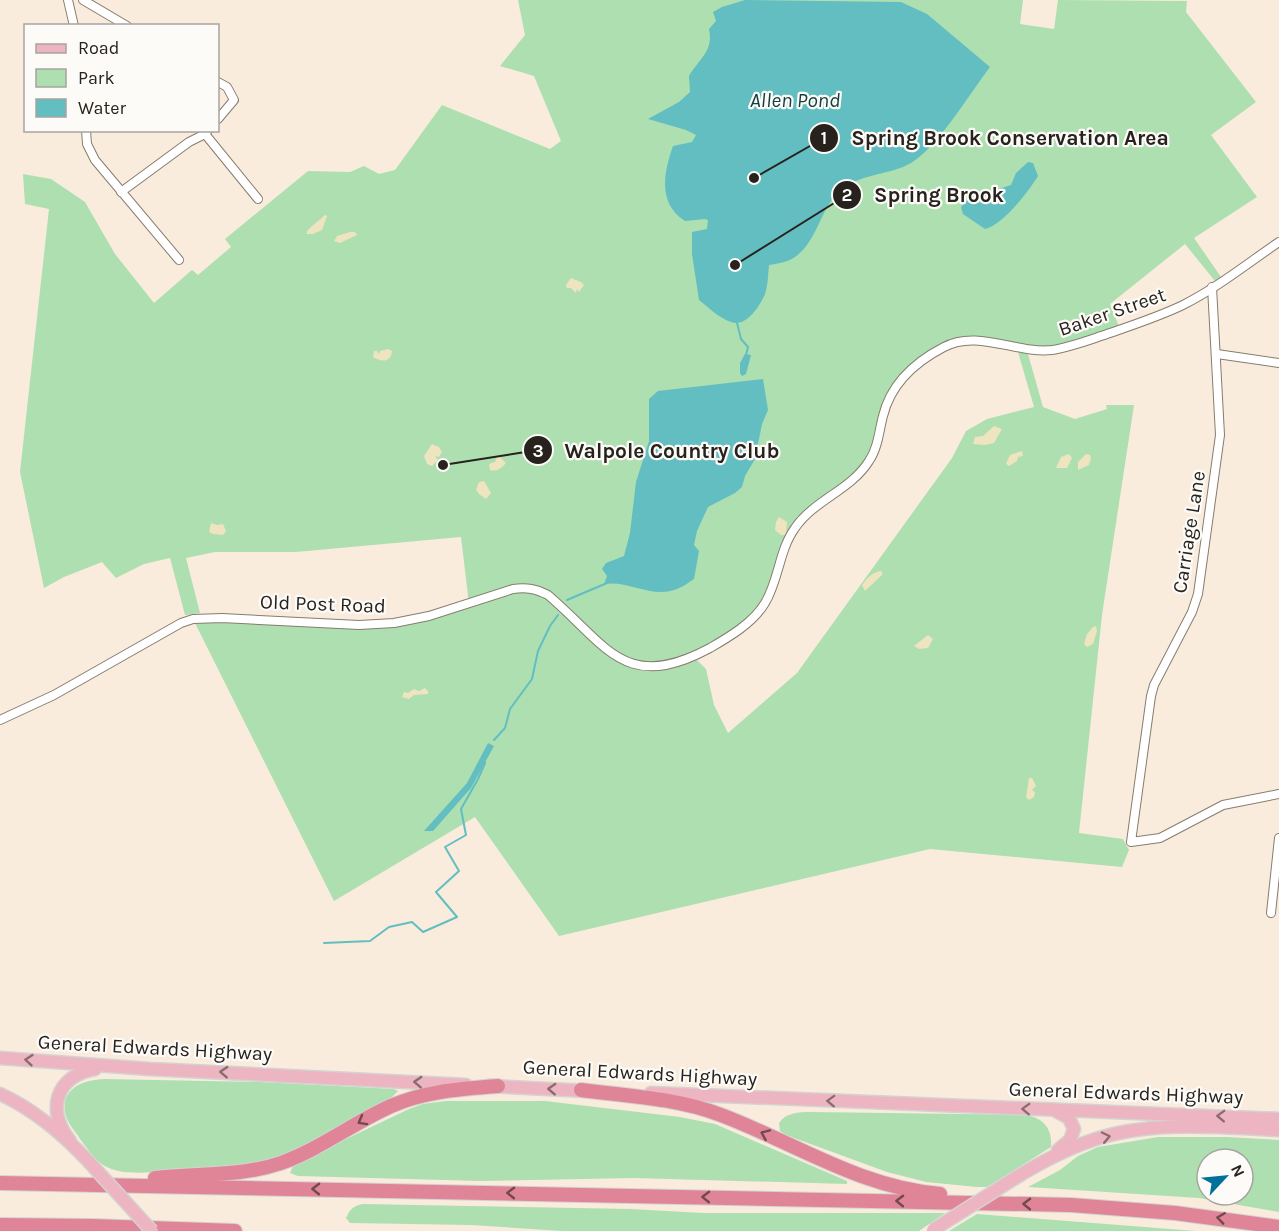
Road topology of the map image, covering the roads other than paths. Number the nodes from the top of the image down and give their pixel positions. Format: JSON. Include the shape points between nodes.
{"nodes":[{"id":1,"x":68,"y":0,"type":"edge"},
{"id":2,"x":83,"y":0,"type":"edge"},
{"id":3,"x":74,"y":24,"type":"edge"},
{"id":4,"x":124,"y":24,"type":"edge"},
{"id":5,"x":219,"y":83,"type":"edge"},
{"id":6,"x":219,"y":118,"type":"edge"},
{"id":7,"x":86,"y":132,"type":"edge"},
{"id":8,"x":207,"y":132,"type":"edge"},
{"id":9,"x":121,"y":192,"type":"junction"},
{"id":10,"x":258,"y":199,"type":"dead end"},
{"id":11,"x":1279,"y":242,"type":"edge"},
{"id":12,"x":179,"y":260,"type":"dead end"},
{"id":13,"x":1212,"y":287,"type":"junction"},
{"id":14,"x":1217,"y":354,"type":"junction"},
{"id":15,"x":1279,"y":363,"type":"edge"},
{"id":16,"x":705,"y":650,"type":"joint"},
{"id":17,"x":0,"y":720,"type":"edge"},
{"id":18,"x":1279,"y":794,"type":"edge"},
{"id":19,"x":1279,"y":838,"type":"edge"},
{"id":20,"x":1271,"y":913,"type":"dead end"},
{"id":21,"x":0,"y":1058,"type":"edge"},
{"id":22,"x":150,"y":1069,"type":"junction"},
{"id":23,"x":498,"y":1086,"type":"junction"},
{"id":24,"x":581,"y":1090,"type":"junction"},
{"id":25,"x":0,"y":1094,"type":"edge"},
{"id":26,"x":1050,"y":1110,"type":"junction"},
{"id":27,"x":1279,"y":1119,"type":"edge"},
{"id":28,"x":1279,"y":1130,"type":"edge"},
{"id":29,"x":70,"y":1141,"type":"junction"},
{"id":30,"x":1035,"y":1166,"type":"junction"},
{"id":31,"x":0,"y":1183,"type":"edge"},
{"id":32,"x":99,"y":1185,"type":"junction"},
{"id":33,"x":980,"y":1203,"type":"junction"},
{"id":34,"x":0,"y":1225,"type":"edge"},
{"id":35,"x":1279,"y":1227,"type":"edge"},
{"id":36,"x":152,"y":1231,"type":"edge"},
{"id":37,"x":235,"y":1231,"type":"edge"},
{"id":38,"x":932,"y":1231,"type":"edge"}],
"edges":[{"from":1,"to":3,"type":"street"},
{"from":2,"to":4,"type":"street"},
{"from":5,"to":6,"type":"street","via":[[234,100]]},
{"from":7,"to":9,"type":"street","via":[[92,155]]},
{"from":8,"to":9,"type":"street"},
{"from":8,"to":10,"type":"street"},
{"from":9,"to":12,"type":"street"},
{"from":11,"to":13,"type":"street","name":"Baker Street"},
{"from":13,"to":14,"type":"street","name":"Carriage Lane"},
{"from":13,"to":16,"type":"street","name":"Baker Street","via":[[1159,316],[1069,346],[1033,351],[960,341],[944,346],[911,369],[888,399],[869,461],[856,477],[794,528],[764,605],[744,626]]},
{"from":14,"to":15,"type":"street"},
{"from":14,"to":18,"type":"street","name":"Carriage Lane","via":[[1220,435],[1198,594],[1150,696],[1131,842],[1160,838],[1222,805]]},
{"from":16,"to":17,"type":"street","name":"Old Post Road","via":[[663,666],[625,662],[598,644],[548,595],[526,587],[394,623],[206,618],[181,622]]},
{"from":19,"to":20,"type":"street"},
{"from":22,"to":21,"type":"main road","name":"General Edwards Highway","one_way":true},
{"from":23,"to":22,"type":"main road","name":"General Edwards Highway","one_way":true},
{"from":22,"to":29,"type":"main road","via":[[97,1069],[69,1080],[58,1095],[56,1110]]},
{"from":24,"to":23,"type":"main road","name":"General Edwards Highway","one_way":true},
{"from":23,"to":32,"type":"highway","one_way":true,"via":[[443,1091],[409,1099],[301,1155],[262,1168]]},
{"from":26,"to":24,"type":"main road","name":"General Edwards Highway","one_way":true},
{"from":33,"to":24,"type":"highway","one_way":true,"via":[[868,1178],[696,1107]]},
{"from":25,"to":29,"type":"main road","via":[[31,1111]]},
{"from":27,"to":26,"type":"main road","name":"General Edwards Highway","one_way":true},
{"from":26,"to":30,"type":"main road","via":[[1070,1118],[1074,1133],[1069,1142]]},
{"from":30,"to":28,"type":"main road","name":"General Edwards Highway","one_way":true,"via":[[1090,1141],[1149,1128]]},
{"from":29,"to":36,"type":"main road","bridge":true},
{"from":30,"to":38,"type":"main road","name":"General Edwards Highway","bridge":true},
{"from":31,"to":32,"type":"highway"},
{"from":33,"to":32,"type":"highway","one_way":true},
{"from":35,"to":33,"type":"highway","one_way":true,"via":[[1149,1210]]},
{"from":34,"to":37,"type":"highway"}]}
